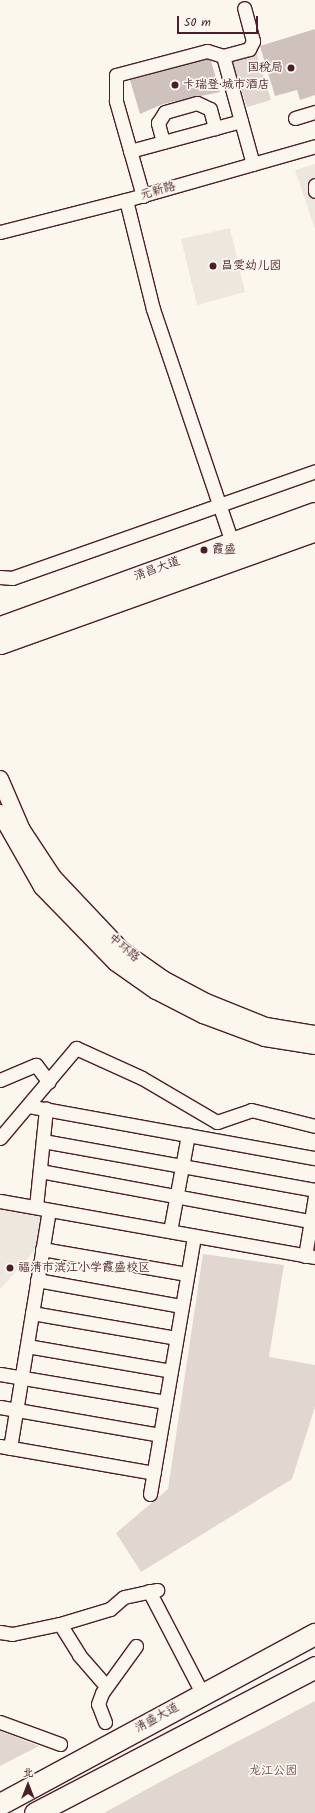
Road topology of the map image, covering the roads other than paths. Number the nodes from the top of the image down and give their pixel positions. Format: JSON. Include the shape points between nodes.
{"nodes":[{"id":1,"x":244,"y":8,"type":"dead end"},
{"id":2,"x":223,"y":56,"type":"junction"},
{"id":3,"x":315,"y":112,"type":"edge"},
{"id":4,"x":295,"y":118,"type":"dead end"},
{"id":5,"x":241,"y":121,"type":"junction"},
{"id":6,"x":215,"y":128,"type":"junction"},
{"id":7,"x":163,"y":142,"type":"junction"},
{"id":8,"x":315,"y":146,"type":"edge"},
{"id":9,"x":130,"y":150,"type":"junction"},
{"id":10,"x":252,"y":164,"type":"junction"},
{"id":11,"x":315,"y":185,"type":"edge"},
{"id":12,"x":315,"y":191,"type":"edge"},
{"id":13,"x":143,"y":196,"type":"junction"},
{"id":14,"x":126,"y":200,"type":"junction"},
{"id":15,"x":0,"y":232,"type":"edge"},
{"id":16,"x":315,"y":471,"type":"edge"},
{"id":17,"x":219,"y":505,"type":"junction"},
{"id":18,"x":315,"y":512,"type":"edge"},
{"id":19,"x":315,"y":530,"type":"edge"},
{"id":20,"x":232,"y":542,"type":"junction"},
{"id":21,"x":0,"y":577,"type":"edge"},
{"id":22,"x":0,"y":627,"type":"edge"},
{"id":23,"x":0,"y":643,"type":"edge"},
{"id":24,"x":0,"y":779,"type":"edge"},
{"id":25,"x":0,"y":813,"type":"edge"},
{"id":26,"x":315,"y":1034,"type":"edge"},
{"id":27,"x":315,"y":1046,"type":"edge"},
{"id":28,"x":0,"y":1080,"type":"edge"},
{"id":29,"x":49,"y":1082,"type":"junction"},
{"id":30,"x":28,"y":1106,"type":"junction"},
{"id":31,"x":46,"y":1109,"type":"junction"},
{"id":32,"x":315,"y":1126,"type":"edge"},
{"id":33,"x":188,"y":1135,"type":"junction"},
{"id":34,"x":0,"y":1138,"type":"edge"},
{"id":35,"x":43,"y":1141,"type":"junction"},
{"id":36,"x":315,"y":1158,"type":"edge"},
{"id":37,"x":182,"y":1166,"type":"junction"},
{"id":38,"x":40,"y":1171,"type":"junction"},
{"id":39,"x":315,"y":1190,"type":"edge"},
{"id":40,"x":177,"y":1196,"type":"junction"},
{"id":41,"x":315,"y":1196,"type":"edge"},
{"id":42,"x":0,"y":1201,"type":"edge"},
{"id":43,"x":42,"y":1208,"type":"junction"},
{"id":44,"x":311,"y":1221,"type":"junction"},
{"id":45,"x":170,"y":1231,"type":"junction"},
{"id":46,"x":194,"y":1236,"type":"junction"},
{"id":47,"x":42,"y":1249,"type":"junction"},
{"id":48,"x":310,"y":1256,"type":"edge"},
{"id":49,"x":187,"y":1274,"type":"junction"},
{"id":50,"x":37,"y":1280,"type":"junction"},
{"id":51,"x":182,"y":1306,"type":"junction"},
{"id":52,"x":32,"y":1313,"type":"junction"},
{"id":53,"x":176,"y":1338,"type":"junction"},
{"id":54,"x":27,"y":1346,"type":"junction"},
{"id":55,"x":171,"y":1371,"type":"junction"},
{"id":56,"x":0,"y":1374,"type":"edge"},
{"id":57,"x":22,"y":1377,"type":"junction"},
{"id":58,"x":166,"y":1402,"type":"junction"},
{"id":59,"x":0,"y":1407,"type":"edge"},
{"id":60,"x":16,"y":1410,"type":"junction"},
{"id":61,"x":160,"y":1435,"type":"junction"},
{"id":62,"x":5,"y":1447,"type":"edge"},
{"id":63,"x":154,"y":1473,"type":"junction"},
{"id":64,"x":150,"y":1494,"type":"dead end"},
{"id":65,"x":60,"y":1624,"type":"junction"},
{"id":66,"x":0,"y":1632,"type":"edge"},
{"id":67,"x":315,"y":1634,"type":"edge"},
{"id":68,"x":136,"y":1646,"type":"dead end"},
{"id":69,"x":315,"y":1666,"type":"edge"},
{"id":70,"x":106,"y":1686,"type":"junction"},
{"id":71,"x":202,"y":1694,"type":"junction"},
{"id":72,"x":0,"y":1722,"type":"edge"},
{"id":73,"x":105,"y":1722,"type":"dead end"},
{"id":74,"x":60,"y":1744,"type":"dead end"},
{"id":75,"x":0,"y":1804,"type":"edge"},
{"id":76,"x":35,"y":1813,"type":"edge"}],
"edges":[{"from":1,"to":2,"type":"street","via":[[252,41],[249,49]]},
{"from":2,"to":5,"type":"street"},
{"from":2,"to":9,"type":"street","via":[[207,51],[116,75],[116,101]]},
{"from":3,"to":4,"type":"street"},
{"from":5,"to":6,"type":"street"},
{"from":5,"to":10,"type":"street"},
{"from":6,"to":7,"type":"street"},
{"from":6,"to":7,"type":"street","via":[[210,109],[197,103],[165,112],[158,124]]},
{"from":7,"to":9,"type":"street"},
{"from":8,"to":10,"type":"street","name":"元新路"},
{"from":9,"to":13,"type":"street"},
{"from":10,"to":13,"type":"street","name":"元新路"},
{"from":11,"to":12,"type":"street"},
{"from":13,"to":14,"type":"street","name":"元新路"},
{"from":14,"to":15,"type":"street","name":"元新路"},
{"from":14,"to":17,"type":"street","via":[[153,309]]},
{"from":16,"to":17,"type":"street"},
{"from":17,"to":20,"type":"street"},
{"from":17,"to":21,"type":"street","via":[[12,578]]},
{"from":18,"to":20,"type":"main road","name":"清昌大道"},
{"from":19,"to":23,"type":"main road","name":"清昌大道"},
{"from":20,"to":22,"type":"main road","name":"清昌大道"},
{"from":24,"to":26,"type":"street","name":"中环路","via":[[22,830],[53,877],[122,950],[163,979],[206,1002],[266,1026]]},
{"from":25,"to":27,"type":"street","name":"中环路","via":[[42,887],[116,963],[156,991],[202,1015],[265,1038]]},
{"from":28,"to":29,"type":"street","via":[[36,1065]]},
{"from":29,"to":30,"type":"street"},
{"from":29,"to":32,"type":"street","via":[[76,1048],[142,1078],[217,1122],[251,1110]]},
{"from":30,"to":31,"type":"street"},
{"from":30,"to":34,"type":"street"},
{"from":31,"to":33,"type":"street"},
{"from":31,"to":35,"type":"street"},
{"from":33,"to":36,"type":"street"},
{"from":33,"to":37,"type":"street"},
{"from":35,"to":37,"type":"street"},
{"from":35,"to":38,"type":"street"},
{"from":37,"to":39,"type":"street"},
{"from":37,"to":40,"type":"street"},
{"from":38,"to":40,"type":"street"},
{"from":38,"to":43,"type":"street"},
{"from":40,"to":44,"type":"street"},
{"from":40,"to":45,"type":"street"},
{"from":41,"to":44,"type":"street"},
{"from":42,"to":43,"type":"street"},
{"from":43,"to":45,"type":"street"},
{"from":43,"to":47,"type":"street"},
{"from":44,"to":48,"type":"street"},
{"from":45,"to":46,"type":"street"},
{"from":46,"to":48,"type":"street"},
{"from":46,"to":49,"type":"street"},
{"from":47,"to":49,"type":"street"},
{"from":47,"to":50,"type":"street"},
{"from":49,"to":51,"type":"street"},
{"from":50,"to":51,"type":"street"},
{"from":50,"to":52,"type":"street"},
{"from":51,"to":53,"type":"street"},
{"from":52,"to":53,"type":"street"},
{"from":52,"to":54,"type":"street"},
{"from":53,"to":55,"type":"street"},
{"from":54,"to":55,"type":"street"},
{"from":54,"to":57,"type":"street"},
{"from":55,"to":58,"type":"street"},
{"from":56,"to":57,"type":"street"},
{"from":57,"to":58,"type":"street"},
{"from":57,"to":60,"type":"street"},
{"from":58,"to":61,"type":"street"},
{"from":59,"to":60,"type":"street"},
{"from":60,"to":61,"type":"street"},
{"from":60,"to":62,"type":"street"},
{"from":61,"to":63,"type":"street"},
{"from":62,"to":63,"type":"street"},
{"from":63,"to":64,"type":"street"},
{"from":65,"to":66,"type":"street","via":[[12,1634]]},
{"from":65,"to":70,"type":"street","via":[[79,1655]]},
{"from":65,"to":71,"type":"street","via":[[110,1608],[124,1597],[153,1591]]},
{"from":67,"to":71,"type":"main road","name":"清盛大道"},
{"from":68,"to":70,"type":"street"},
{"from":69,"to":76,"type":"main road"},
{"from":70,"to":73,"type":"street","via":[[98,1704]]},
{"from":71,"to":75,"type":"main road","name":"清盛大道"},
{"from":72,"to":74,"type":"street"}]}
